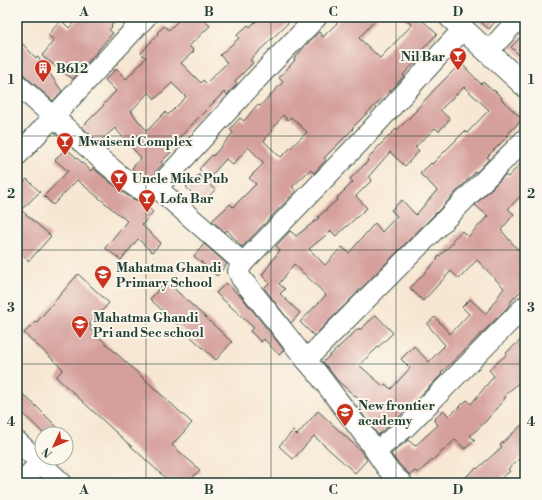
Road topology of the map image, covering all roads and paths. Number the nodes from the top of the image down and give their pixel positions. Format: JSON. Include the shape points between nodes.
{"nodes":[{"id":1,"x":146,"y":17,"type":"edge"},
{"id":2,"x":317,"y":17,"type":"edge"},
{"id":3,"x":520,"y":17,"type":"edge"},
{"id":4,"x":457,"y":23,"type":"edge"},
{"id":5,"x":488,"y":52,"type":"junction"},
{"id":6,"x":17,"y":84,"type":"edge"},
{"id":7,"x":525,"y":86,"type":"edge"},
{"id":8,"x":53,"y":117,"type":"junction"},
{"id":9,"x":525,"y":139,"type":"edge"},
{"id":10,"x":17,"y":156,"type":"edge"},
{"id":11,"x":157,"y":188,"type":"junction"},
{"id":12,"x":243,"y":263,"type":"junction"},
{"id":13,"x":525,"y":306,"type":"edge"},
{"id":14,"x":306,"y":360,"type":"junction"},
{"id":15,"x":17,"y":441,"type":"edge"},
{"id":16,"x":376,"y":451,"type":"junction"},
{"id":17,"x":34,"y":457,"type":"edge"},
{"id":18,"x":37,"y":466,"type":"edge"},
{"id":19,"x":43,"y":466,"type":"edge"},
{"id":20,"x":20,"y":483,"type":"edge"},
{"id":21,"x":62,"y":483,"type":"edge"},
{"id":22,"x":402,"y":483,"type":"edge"}],
"edges":[{"from":1,"to":8,"type":"street"},
{"from":2,"to":11,"type":"street"},
{"from":3,"to":5,"type":"street"},
{"from":4,"to":5,"type":"main road"},
{"from":4,"to":12,"type":"street","via":[[359,144]]},
{"from":5,"to":7,"type":"main road"},
{"from":6,"to":8,"type":"street"},
{"from":8,"to":10,"type":"street"},
{"from":8,"to":11,"type":"street","via":[[138,189],[150,192]]},
{"from":9,"to":14,"type":"street"},
{"from":11,"to":12,"type":"street"},
{"from":12,"to":14,"type":"street","via":[[238,271],[241,278]]},
{"from":13,"to":16,"type":"street","via":[[406,427]]},
{"from":14,"to":16,"type":"street"},
{"from":15,"to":17,"type":"street"},
{"from":16,"to":22,"type":"street","via":[[390,472]]},
{"from":18,"to":20,"type":"street"},
{"from":19,"to":21,"type":"street"}]}
